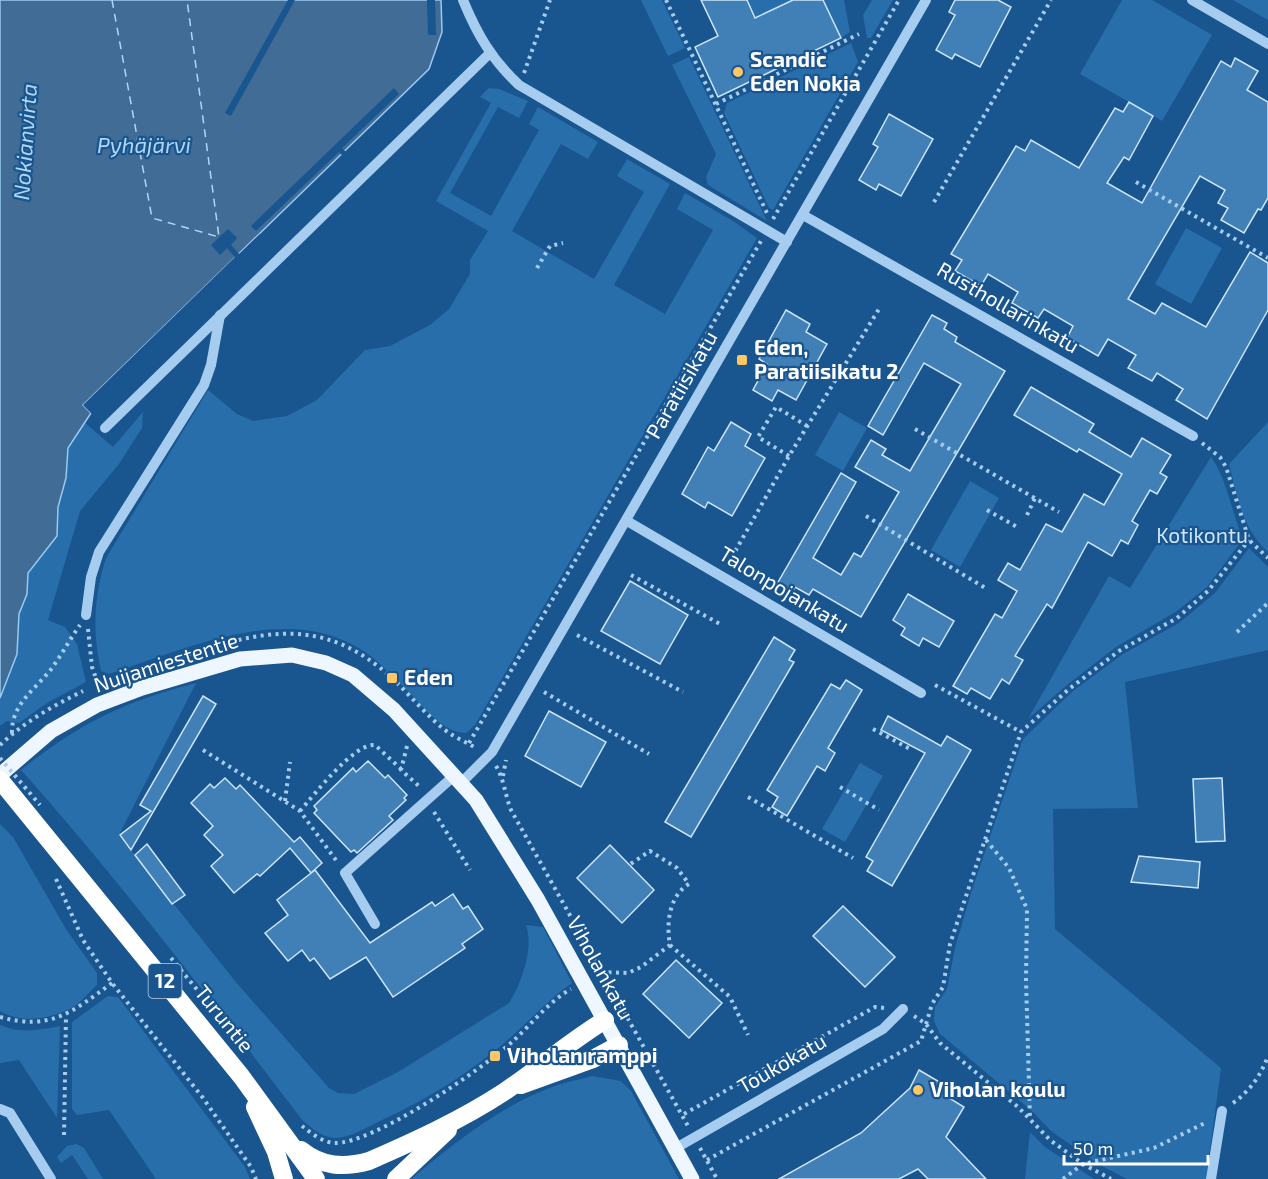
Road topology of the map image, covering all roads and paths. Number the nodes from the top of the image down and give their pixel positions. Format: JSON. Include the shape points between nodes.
{"nodes":[{"id":1,"x":463,"y":0,"type":"edge"},
{"id":2,"x":550,"y":0,"type":"edge"},
{"id":3,"x":666,"y":0,"type":"edge"},
{"id":4,"x":899,"y":0,"type":"edge"},
{"id":5,"x":926,"y":0,"type":"edge"},
{"id":6,"x":1051,"y":0,"type":"edge"},
{"id":7,"x":1192,"y":0,"type":"edge"},
{"id":8,"x":859,"y":34,"type":"dead end"},
{"id":9,"x":1268,"y":44,"type":"edge"},
{"id":10,"x":490,"y":53,"type":"junction"},
{"id":11,"x":519,"y":85,"type":"junction"},
{"id":12,"x":716,"y":104,"type":"junction"},
{"id":13,"x":1136,"y":182,"type":"dead end"},
{"id":14,"x":934,"y":202,"type":"dead end"},
{"id":15,"x":803,"y":214,"type":"junction"},
{"id":16,"x":769,"y":226,"type":"junction"},
{"id":17,"x":787,"y":242,"type":"junction"},
{"id":18,"x":563,"y":243,"type":"dead end"},
{"id":19,"x":1268,"y":258,"type":"edge"},
{"id":20,"x":537,"y":268,"type":"dead end"},
{"id":21,"x":879,"y":309,"type":"dead end"},
{"id":22,"x":220,"y":315,"type":"junction"},
{"id":23,"x":807,"y":426,"type":"junction"},
{"id":24,"x":105,"y":428,"type":"dead end"},
{"id":25,"x":915,"y":429,"type":"dead end"},
{"id":26,"x":1193,"y":436,"type":"joint"},
{"id":27,"x":789,"y":456,"type":"junction"},
{"id":28,"x":1035,"y":498,"type":"junction"},
{"id":29,"x":987,"y":510,"type":"dead end"},
{"id":30,"x":1059,"y":512,"type":"dead end"},
{"id":31,"x":1027,"y":515,"type":"dead end"},
{"id":32,"x":866,"y":516,"type":"dead end"},
{"id":33,"x":627,"y":520,"type":"junction"},
{"id":34,"x":1019,"y":528,"type":"dead end"},
{"id":35,"x":1249,"y":540,"type":"junction"},
{"id":36,"x":1268,"y":558,"type":"edge"},
{"id":37,"x":631,"y":575,"type":"dead end"},
{"id":38,"x":722,"y":576,"type":"junction"},
{"id":39,"x":987,"y":589,"type":"dead end"},
{"id":40,"x":1268,"y":603,"type":"edge"},
{"id":41,"x":86,"y":615,"type":"junction"},
{"id":42,"x":720,"y":624,"type":"dead end"},
{"id":43,"x":1237,"y":632,"type":"dead end"},
{"id":44,"x":577,"y":635,"type":"dead end"},
{"id":45,"x":98,"y":684,"type":"dead end"},
{"id":46,"x":935,"y":685,"type":"dead end"},
{"id":47,"x":544,"y":692,"type":"dead end"},
{"id":48,"x":683,"y":692,"type":"dead end"},
{"id":49,"x":921,"y":693,"type":"dead end"},
{"id":50,"x":873,"y":729,"type":"dead end"},
{"id":51,"x":1021,"y":732,"type":"junction"},
{"id":52,"x":12,"y":734,"type":"dead end"},
{"id":53,"x":203,"y":750,"type":"dead end"},
{"id":54,"x":912,"y":750,"type":"dead end"},
{"id":55,"x":649,"y":754,"type":"dead end"},
{"id":56,"x":0,"y":758,"type":"edge"},
{"id":57,"x":487,"y":758,"type":"junction"},
{"id":58,"x":290,"y":762,"type":"dead end"},
{"id":59,"x":402,"y":770,"type":"dead end"},
{"id":60,"x":0,"y":777,"type":"edge"},
{"id":61,"x":459,"y":779,"type":"junction"},
{"id":62,"x":840,"y":787,"type":"dead end"},
{"id":63,"x":748,"y":797,"type":"dead end"},
{"id":64,"x":285,"y":801,"type":"junction"},
{"id":65,"x":34,"y":809,"type":"junction"},
{"id":66,"x":879,"y":810,"type":"dead end"},
{"id":67,"x":300,"y":811,"type":"junction"},
{"id":68,"x":48,"y":814,"type":"dead end"},
{"id":69,"x":985,"y":839,"type":"junction"},
{"id":70,"x":853,"y":858,"type":"dead end"},
{"id":71,"x":629,"y":865,"type":"dead end"},
{"id":72,"x":345,"y":873,"type":"junction"},
{"id":73,"x":55,"y":877,"type":"dead end"},
{"id":74,"x":375,"y":924,"type":"dead end"},
{"id":75,"x":670,"y":945,"type":"junction"},
{"id":76,"x":170,"y":957,"type":"dead end"},
{"id":77,"x":602,"y":971,"type":"junction"},
{"id":78,"x":584,"y":982,"type":"junction"},
{"id":79,"x":112,"y":983,"type":"junction"},
{"id":80,"x":903,"y":1009,"type":"joint"},
{"id":81,"x":215,"y":1012,"type":"dead end"},
{"id":82,"x":66,"y":1016,"type":"junction"},
{"id":83,"x":0,"y":1017,"type":"edge"},
{"id":84,"x":605,"y":1020,"type":"junction"},
{"id":85,"x":926,"y":1024,"type":"junction"},
{"id":86,"x":748,"y":1035,"type":"dead end"},
{"id":87,"x":619,"y":1045,"type":"junction"},
{"id":88,"x":1268,"y":1056,"type":"edge"},
{"id":89,"x":241,"y":1076,"type":"junction"},
{"id":90,"x":506,"y":1090,"type":"junction"},
{"id":91,"x":0,"y":1109,"type":"edge"},
{"id":92,"x":1222,"y":1111,"type":"junction"},
{"id":93,"x":683,"y":1114,"type":"junction"},
{"id":94,"x":458,"y":1120,"type":"junction"},
{"id":95,"x":1030,"y":1120,"type":"junction"},
{"id":96,"x":301,"y":1125,"type":"dead end"},
{"id":97,"x":64,"y":1135,"type":"dead end"},
{"id":98,"x":693,"y":1137,"type":"junction"},
{"id":99,"x":293,"y":1143,"type":"junction"},
{"id":100,"x":676,"y":1148,"type":"junction"},
{"id":101,"x":707,"y":1160,"type":"junction"},
{"id":102,"x":1083,"y":1164,"type":"junction"},
{"id":103,"x":51,"y":1179,"type":"edge"},
{"id":104,"x":256,"y":1179,"type":"edge"},
{"id":105,"x":284,"y":1179,"type":"edge"},
{"id":106,"x":316,"y":1179,"type":"edge"},
{"id":107,"x":396,"y":1179,"type":"edge"},
{"id":108,"x":692,"y":1179,"type":"edge"},
{"id":109,"x":717,"y":1179,"type":"edge"},
{"id":110,"x":1063,"y":1179,"type":"edge"},
{"id":111,"x":1111,"y":1179,"type":"edge"},
{"id":112,"x":1211,"y":1179,"type":"edge"}],
"edges":[{"from":1,"to":10,"type":"street"},
{"from":2,"to":11,"type":"path"},
{"from":3,"to":12,"type":"path"},
{"from":4,"to":16,"type":"path"},
{"from":5,"to":15,"type":"street","name":"Paratiisikatu"},
{"from":6,"to":14,"type":"path"},
{"from":7,"to":9,"type":"street"},
{"from":8,"to":12,"type":"path"},
{"from":10,"to":11,"type":"street"},
{"from":10,"to":22,"type":"street"},
{"from":11,"to":16,"type":"street"},
{"from":12,"to":16,"type":"path"},
{"from":13,"to":19,"type":"path"},
{"from":15,"to":17,"type":"street","name":"Paratiisikatu"},
{"from":15,"to":26,"type":"street","name":"Rusthollarinkatu"},
{"from":16,"to":17,"type":"street"},
{"from":16,"to":57,"type":"path","via":[[469,743]]},
{"from":17,"to":33,"type":"street","name":"Paratiisikatu"},
{"from":18,"to":20,"type":"path","via":[[550,246]]},
{"from":21,"to":23,"type":"path"},
{"from":22,"to":24,"type":"street"},
{"from":22,"to":41,"type":"street","via":[[204,385],[99,552]]},
{"from":23,"to":27,"type":"path"},
{"from":23,"to":27,"type":"path","via":[[776,407],[758,437]]},
{"from":25,"to":28,"type":"path"},
{"from":26,"to":35,"type":"path","via":[[1226,467]]},
{"from":27,"to":38,"type":"path"},
{"from":28,"to":30,"type":"path"},
{"from":28,"to":31,"type":"path"},
{"from":29,"to":34,"type":"path"},
{"from":32,"to":39,"type":"path"},
{"from":33,"to":38,"type":"street","name":"Talonpojankatu"},
{"from":33,"to":57,"type":"street","name":"Paratiisikatu"},
{"from":35,"to":36,"type":"path"},
{"from":35,"to":51,"type":"path","via":[[1208,591],[1177,618],[1111,657]]},
{"from":37,"to":42,"type":"path"},
{"from":38,"to":49,"type":"street","name":"Talonpojankatu"},
{"from":40,"to":43,"type":"path"},
{"from":41,"to":45,"type":"path"},
{"from":41,"to":52,"type":"path","via":[[51,669],[24,699],[11,720]]},
{"from":44,"to":48,"type":"path"},
{"from":46,"to":51,"type":"path"},
{"from":47,"to":55,"type":"path"},
{"from":50,"to":54,"type":"path"},
{"from":51,"to":69,"type":"path"},
{"from":53,"to":64,"type":"path"},
{"from":56,"to":65,"type":"path","bridge":true},
{"from":57,"to":61,"type":"street","name":"Paratiisikatu"},
{"from":57,"to":77,"type":"path","via":[[503,777],[511,810]]},
{"from":58,"to":64,"type":"path"},
{"from":59,"to":67,"type":"path","via":[[375,745],[362,747]]},
{"from":60,"to":61,"type":"main road","name":"Nuijamiestentie","via":[[51,731],[97,705],[240,659],[272,655],[314,659],[353,675],[394,710]]},
{"from":60,"to":65,"type":"highway","name":"Turuntie","number":"12"},
{"from":61,"to":72,"type":"street","name":"Paratiisikatu"},
{"from":61,"to":78,"type":"main road","name":"Viholankatu","via":[[504,843]]},
{"from":62,"to":66,"type":"path"},
{"from":63,"to":70,"type":"path"},
{"from":64,"to":67,"type":"path"},
{"from":65,"to":68,"type":"path"},
{"from":65,"to":89,"type":"highway","name":"Turuntie","number":"12"},
{"from":67,"to":72,"type":"path"},
{"from":69,"to":85,"type":"path","via":[[950,944],[943,987]]},
{"from":69,"to":95,"type":"path","via":[[1009,868],[1027,909]]},
{"from":71,"to":75,"type":"path","via":[[651,851],[677,868],[689,884],[679,890],[670,909]]},
{"from":72,"to":74,"type":"street"},
{"from":73,"to":79,"type":"path","via":[[83,940]]},
{"from":75,"to":77,"type":"path","via":[[627,973]]},
{"from":75,"to":86,"type":"path","via":[[730,997]]},
{"from":76,"to":81,"type":"path"},
{"from":77,"to":78,"type":"path"},
{"from":77,"to":93,"type":"path"},
{"from":78,"to":84,"type":"main road","name":"Viholankatu"},
{"from":78,"to":96,"type":"path","via":[[565,992],[495,1056],[449,1090],[403,1116],[350,1141],[333,1143]]},
{"from":79,"to":82,"type":"path"},
{"from":79,"to":104,"type":"path","via":[[203,1098]]},
{"from":80,"to":93,"type":"path","via":[[875,1007]]},
{"from":80,"to":98,"type":"street","name":"Toukokatu","via":[[883,1029]]},
{"from":82,"to":83,"type":"path","via":[[26,1024]]},
{"from":82,"to":97,"type":"path"},
{"from":84,"to":87,"type":"main road","name":"Viholankatu"},
{"from":84,"to":90,"type":"highway"},
{"from":85,"to":95,"type":"path","via":[[940,1043]]},
{"from":85,"to":101,"type":"path","via":[[921,1041]]},
{"from":87,"to":90,"type":"highway","via":[[593,1059]]},
{"from":87,"to":100,"type":"main road","name":"Viholankatu"},
{"from":88,"to":92,"type":"path","via":[[1262,1072],[1244,1095]]},
{"from":89,"to":99,"type":"highway","name":"Turuntie","number":"12"},
{"from":89,"to":105,"type":"highway","via":[[276,1152]]},
{"from":90,"to":94,"type":"highway"},
{"from":91,"to":103,"type":"street","via":[[10,1113]]},
{"from":92,"to":102,"type":"path","via":[[1202,1126],[1154,1148]]},
{"from":92,"to":112,"type":"street"},
{"from":93,"to":98,"type":"path"},
{"from":94,"to":99,"type":"highway","via":[[354,1165],[320,1162]]},
{"from":94,"to":107,"type":"highway"},
{"from":95,"to":102,"type":"path"},
{"from":98,"to":100,"type":"street","name":"Toukokatu"},
{"from":98,"to":101,"type":"path"},
{"from":99,"to":106,"type":"highway","name":"Turuntie","number":"12"},
{"from":100,"to":108,"type":"main road","name":"Viholankatu"},
{"from":101,"to":109,"type":"path"},
{"from":102,"to":110,"type":"path"},
{"from":102,"to":111,"type":"path"}]}
